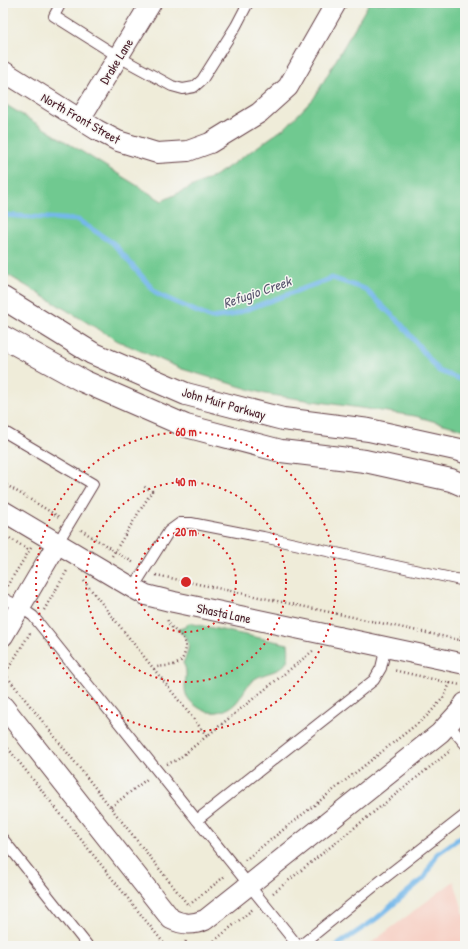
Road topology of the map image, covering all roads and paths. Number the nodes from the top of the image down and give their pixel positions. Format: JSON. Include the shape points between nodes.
{"nodes":[{"id":1,"x":61,"y":3,"type":"edge"},
{"id":2,"x":151,"y":3,"type":"edge"},
{"id":3,"x":248,"y":3,"type":"edge"},
{"id":4,"x":336,"y":3,"type":"edge"},
{"id":5,"x":119,"y":57,"type":"junction"},
{"id":6,"x":3,"y":71,"type":"edge"},
{"id":7,"x":80,"y":120,"type":"junction"},
{"id":8,"x":3,"y":298,"type":"edge"},
{"id":9,"x":3,"y":337,"type":"edge"},
{"id":10,"x":3,"y":431,"type":"edge"},
{"id":11,"x":465,"y":452,"type":"edge"},
{"id":12,"x":3,"y":483,"type":"edge"},
{"id":13,"x":143,"y":486,"type":"dead end"},
{"id":14,"x":465,"y":486,"type":"edge"},
{"id":15,"x":3,"y":511,"type":"edge"},
{"id":16,"x":70,"y":523,"type":"junction"},
{"id":17,"x":3,"y":534,"type":"edge"},
{"id":18,"x":58,"y":544,"type":"junction"},
{"id":19,"x":29,"y":550,"type":"dead end"},
{"id":20,"x":115,"y":551,"type":"junction"},
{"id":21,"x":69,"y":568,"type":"dead end"},
{"id":22,"x":145,"y":569,"type":"junction"},
{"id":23,"x":104,"y":571,"type":"junction"},
{"id":24,"x":465,"y":581,"type":"edge"},
{"id":25,"x":133,"y":588,"type":"junction"},
{"id":26,"x":3,"y":598,"type":"edge"},
{"id":27,"x":20,"y":607,"type":"junction"},
{"id":28,"x":174,"y":618,"type":"dead end"},
{"id":29,"x":37,"y":621,"type":"junction"},
{"id":30,"x":3,"y":636,"type":"edge"},
{"id":31,"x":460,"y":640,"type":"dead end"},
{"id":32,"x":310,"y":646,"type":"dead end"},
{"id":33,"x":386,"y":647,"type":"junction"},
{"id":34,"x":465,"y":664,"type":"edge"},
{"id":35,"x":380,"y":668,"type":"junction"},
{"id":36,"x":154,"y":669,"type":"junction"},
{"id":37,"x":4,"y":674,"type":"edge"},
{"id":38,"x":465,"y":703,"type":"edge"},
{"id":39,"x":6,"y":716,"type":"edge"},
{"id":40,"x":457,"y":735,"type":"edge"},
{"id":41,"x":207,"y":736,"type":"junction"},
{"id":42,"x":3,"y":742,"type":"edge"},
{"id":43,"x":157,"y":771,"type":"junction"},
{"id":44,"x":111,"y":807,"type":"junction"},
{"id":45,"x":465,"y":816,"type":"edge"},
{"id":46,"x":197,"y":820,"type":"junction"},
{"id":47,"x":3,"y":839,"type":"edge"},
{"id":48,"x":235,"y":868,"type":"junction"},
{"id":49,"x":249,"y":885,"type":"junction"},
{"id":50,"x":262,"y":902,"type":"junction"},
{"id":51,"x":88,"y":946,"type":"edge"},
{"id":52,"x":166,"y":946,"type":"edge"},
{"id":53,"x":208,"y":946,"type":"edge"},
{"id":54,"x":299,"y":946,"type":"edge"}],
"edges":[{"from":1,"to":5,"type":"lane","via":[[54,16]]},
{"from":2,"to":5,"type":"street","name":"Drake Lane"},
{"from":3,"to":5,"type":"lane","via":[[202,80],[194,87],[172,86]]},
{"from":4,"to":7,"type":"street","name":"North Front Street","via":[[288,87],[259,113],[210,143],[188,151],[157,153],[118,142]]},
{"from":5,"to":7,"type":"street","name":"Drake Lane"},
{"from":6,"to":7,"type":"street","name":"North Front Street"},
{"from":8,"to":11,"type":"main road","name":"John Muir Parkway","via":[[92,353],[186,394],[283,419],[369,430]]},
{"from":9,"to":14,"type":"main road","via":[[83,381],[186,426],[281,451],[365,461],[451,480]]},
{"from":10,"to":16,"type":"lane","via":[[93,484]]},
{"from":12,"to":16,"type":"path"},
{"from":13,"to":20,"type":"path","via":[[152,491]]},
{"from":15,"to":18,"type":"street","name":"Shasta Lane"},
{"from":16,"to":18,"type":"lane"},
{"from":16,"to":20,"type":"path"},
{"from":17,"to":19,"type":"path"},
{"from":18,"to":23,"type":"street","name":"Shasta Lane"},
{"from":18,"to":27,"type":"street"},
{"from":20,"to":22,"type":"path"},
{"from":20,"to":23,"type":"path"},
{"from":21,"to":29,"type":"path"},
{"from":22,"to":24,"type":"lane","via":[[169,531],[180,524],[191,523]]},
{"from":22,"to":25,"type":"lane"},
{"from":22,"to":31,"type":"path","via":[[165,578]]},
{"from":23,"to":25,"type":"street","name":"Shasta Lane"},
{"from":23,"to":36,"type":"path","via":[[96,584],[82,577]]},
{"from":25,"to":33,"type":"street","name":"Shasta Lane","via":[[146,595],[174,602]]},
{"from":26,"to":27,"type":"lane"},
{"from":27,"to":29,"type":"lane"},
{"from":27,"to":30,"type":"street"},
{"from":28,"to":36,"type":"path","via":[[167,616],[170,626],[186,642],[183,659],[171,666],[157,666]]},
{"from":29,"to":37,"type":"path"},
{"from":29,"to":43,"type":"lane"},
{"from":32,"to":41,"type":"path","via":[[317,648]]},
{"from":33,"to":34,"type":"street","name":"Shasta Lane"},
{"from":33,"to":35,"type":"lane"},
{"from":35,"to":46,"type":"lane","via":[[374,680]]},
{"from":35,"to":48,"type":"path","via":[[450,683],[444,697],[427,716]]},
{"from":36,"to":41,"type":"path"},
{"from":37,"to":44,"type":"path"},
{"from":38,"to":40,"type":"street","via":[[461,710]]},
{"from":39,"to":49,"type":"street","via":[[171,919],[187,924],[205,920]]},
{"from":40,"to":49,"type":"street"},
{"from":40,"to":50,"type":"path","via":[[447,747],[450,751]]},
{"from":41,"to":43,"type":"path","via":[[177,760]]},
{"from":42,"to":52,"type":"path"},
{"from":43,"to":44,"type":"path"},
{"from":43,"to":46,"type":"lane"},
{"from":44,"to":48,"type":"path","via":[[188,905]]},
{"from":45,"to":54,"type":"lane"},
{"from":46,"to":48,"type":"lane"},
{"from":47,"to":51,"type":"lane"},
{"from":48,"to":49,"type":"lane"},
{"from":49,"to":50,"type":"lane"},
{"from":50,"to":53,"type":"path"},
{"from":50,"to":54,"type":"lane"}]}
